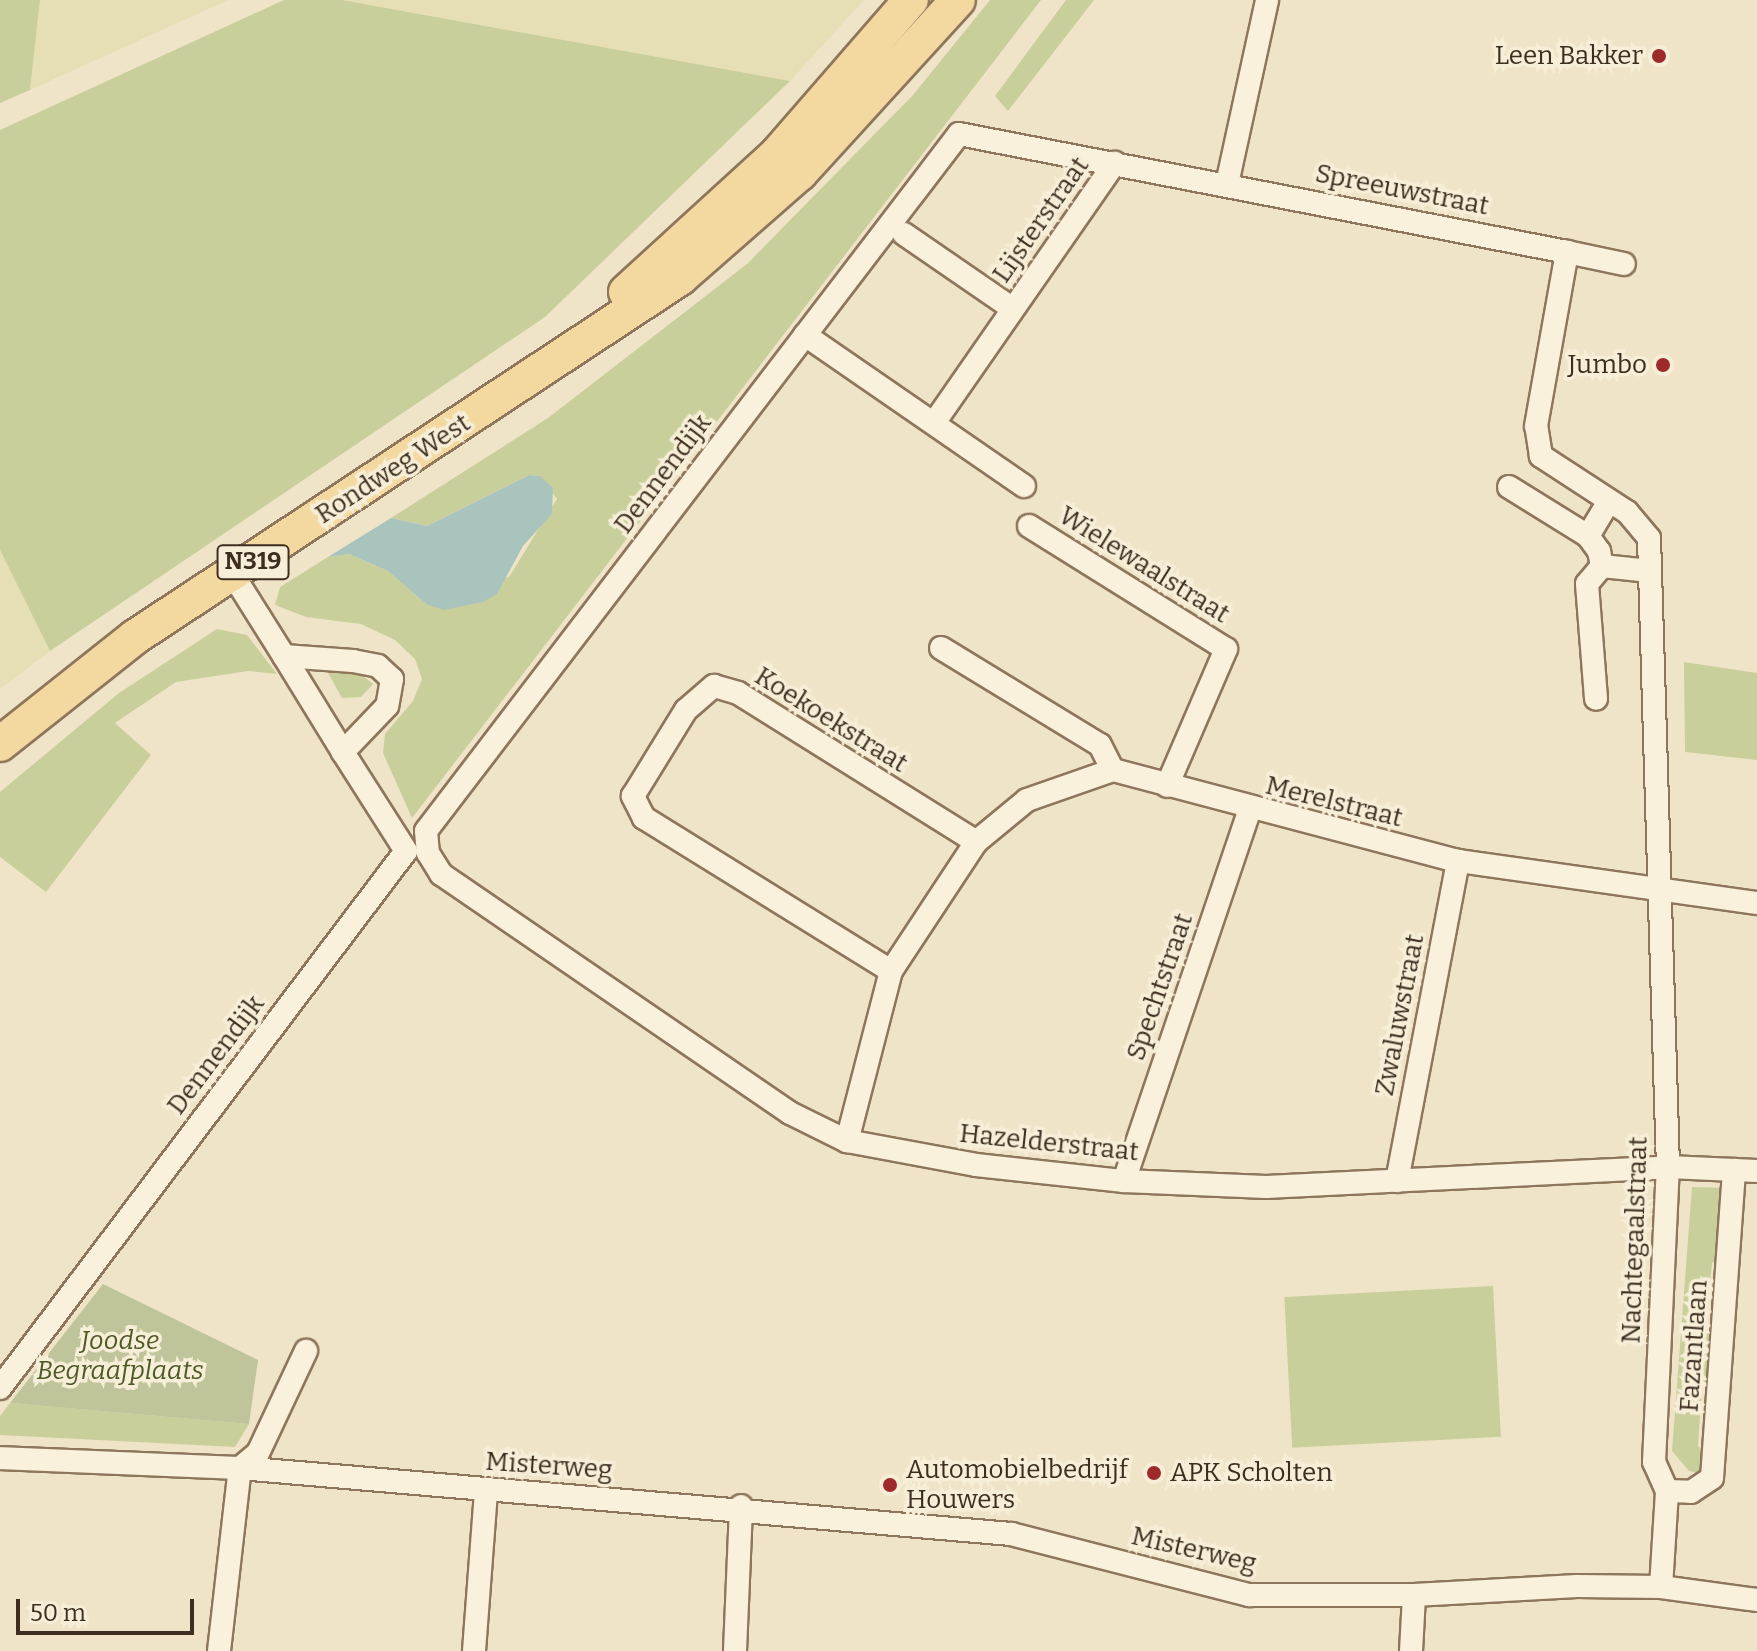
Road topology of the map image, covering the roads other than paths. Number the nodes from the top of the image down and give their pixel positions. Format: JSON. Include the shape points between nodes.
{"nodes":[{"id":1,"x":911,"y":0,"type":"edge"},
{"id":2,"x":958,"y":0,"type":"edge"},
{"id":3,"x":1267,"y":0,"type":"edge"},
{"id":4,"x":959,"y":134,"type":"joint"},
{"id":5,"x":1115,"y":163,"type":"junction"},
{"id":6,"x":1227,"y":184,"type":"junction"},
{"id":7,"x":904,"y":234,"type":"dead end"},
{"id":8,"x":1567,"y":252,"type":"junction"},
{"id":9,"x":1624,"y":264,"type":"dead end"},
{"id":10,"x":1013,"y":309,"type":"junction"},
{"id":11,"x":805,"y":335,"type":"junction"},
{"id":12,"x":514,"y":390,"type":"junction"},
{"id":13,"x":934,"y":423,"type":"junction"},
{"id":14,"x":1024,"y":486,"type":"dead end"},
{"id":15,"x":1509,"y":487,"type":"dead end"},
{"id":16,"x":1609,"y":501,"type":"junction"},
{"id":17,"x":1029,"y":526,"type":"dead end"},
{"id":18,"x":1588,"y":536,"type":"junction"},
{"id":19,"x":1602,"y":566,"type":"junction"},
{"id":20,"x":1650,"y":571,"type":"junction"},
{"id":21,"x":233,"y":575,"type":"junction"},
{"id":22,"x":941,"y":648,"type":"dead end"},
{"id":23,"x":284,"y":656,"type":"junction"},
{"id":24,"x":1596,"y":699,"type":"dead end"},
{"id":25,"x":0,"y":744,"type":"edge"},
{"id":26,"x":343,"y":752,"type":"junction"},
{"id":27,"x":1113,"y":770,"type":"junction"},
{"id":28,"x":1167,"y":786,"type":"junction"},
{"id":29,"x":1249,"y":811,"type":"junction"},
{"id":30,"x":976,"y":842,"type":"junction"},
{"id":31,"x":428,"y":853,"type":"joint"},
{"id":32,"x":1458,"y":861,"type":"junction"},
{"id":33,"x":1660,"y":891,"type":"junction"},
{"id":34,"x":1757,"y":903,"type":"edge"},
{"id":35,"x":891,"y":971,"type":"junction"},
{"id":36,"x":847,"y":1141,"type":"junction"},
{"id":37,"x":1668,"y":1167,"type":"junction"},
{"id":38,"x":1746,"y":1171,"type":"edge"},
{"id":39,"x":1124,"y":1181,"type":"junction"},
{"id":40,"x":1397,"y":1181,"type":"junction"},
{"id":41,"x":306,"y":1351,"type":"dead end"},
{"id":42,"x":0,"y":1388,"type":"edge"},
{"id":43,"x":0,"y":1458,"type":"edge"},
{"id":44,"x":240,"y":1468,"type":"junction"},
{"id":45,"x":486,"y":1490,"type":"junction"},
{"id":46,"x":1667,"y":1491,"type":"junction"},
{"id":47,"x":741,"y":1506,"type":"junction"},
{"id":48,"x":1661,"y":1587,"type":"junction"},
{"id":49,"x":1414,"y":1595,"type":"junction"},
{"id":50,"x":1757,"y":1600,"type":"edge"},
{"id":51,"x":219,"y":1651,"type":"edge"},
{"id":52,"x":474,"y":1651,"type":"edge"},
{"id":53,"x":735,"y":1651,"type":"edge"},
{"id":54,"x":1411,"y":1651,"type":"edge"}],
"edges":[{"from":1,"to":12,"type":"main road","name":"Rondweg West","number":"N319","via":[[777,154]]},
{"from":2,"to":12,"type":"main road","name":"Rondweg West","number":"N319","via":[[875,97],[724,241]]},
{"from":3,"to":6,"type":"street"},
{"from":4,"to":5,"type":"street","name":"Spreeuwstraat"},
{"from":4,"to":11,"type":"street","name":"Dennendijk"},
{"from":5,"to":6,"type":"street","name":"Spreeuwstraat"},
{"from":5,"to":10,"type":"street","name":"Lijsterstraat"},
{"from":6,"to":8,"type":"street","name":"Spreeuwstraat"},
{"from":7,"to":10,"type":"street","name":"Lijsterstraat"},
{"from":8,"to":9,"type":"street","name":"Spreeuwstraat"},
{"from":8,"to":16,"type":"street","via":[[1536,426],[1541,456]]},
{"from":10,"to":13,"type":"street","name":"Lijsterstraat"},
{"from":11,"to":13,"type":"street"},
{"from":11,"to":31,"type":"street","name":"Dennendijk","via":[[426,831]]},
{"from":12,"to":21,"type":"main road","name":"Rondweg West","number":"N319"},
{"from":13,"to":14,"type":"street"},
{"from":15,"to":18,"type":"street"},
{"from":16,"to":18,"type":"street"},
{"from":16,"to":20,"type":"street","via":[[1639,523],[1649,538]]},
{"from":17,"to":28,"type":"street","name":"Wielewaalstraat","via":[[1226,649]]},
{"from":18,"to":19,"type":"street"},
{"from":19,"to":20,"type":"street"},
{"from":19,"to":24,"type":"street","via":[[1587,584]]},
{"from":20,"to":33,"type":"street"},
{"from":21,"to":23,"type":"street","name":"Dennendijk"},
{"from":21,"to":25,"type":"main road","name":"Rondweg West","number":"N319","via":[[135,637]]},
{"from":22,"to":27,"type":"street","via":[[1100,745]]},
{"from":23,"to":26,"type":"street","name":"Dennendijk"},
{"from":23,"to":26,"type":"street","via":[[378,666],[392,679],[387,706]]},
{"from":26,"to":42,"type":"street","name":"Dennendijk","via":[[406,851]]},
{"from":27,"to":28,"type":"street","name":"Merelstraat"},
{"from":27,"to":30,"type":"street","via":[[1027,800]]},
{"from":28,"to":29,"type":"street","name":"Merelstraat"},
{"from":29,"to":32,"type":"street","name":"Merelstraat"},
{"from":29,"to":39,"type":"street","name":"Spechtstraat"},
{"from":30,"to":35,"type":"street"},
{"from":30,"to":35,"type":"street","name":"Koekoekstraat","via":[[738,693],[714,686],[686,710],[633,796],[644,818]]},
{"from":31,"to":36,"type":"street","name":"Hazelderstraat","via":[[441,874],[646,1017],[790,1113]]},
{"from":32,"to":33,"type":"street","name":"Merelstraat"},
{"from":32,"to":40,"type":"street","name":"Zwaluwstraat"},
{"from":33,"to":34,"type":"street","name":"Merelstraat"},
{"from":33,"to":37,"type":"street","name":"Nachtegaalstraat"},
{"from":35,"to":36,"type":"street"},
{"from":36,"to":39,"type":"street","name":"Hazelderstraat","via":[[976,1165]]},
{"from":37,"to":38,"type":"street","name":"Hazelderstraat"},
{"from":37,"to":40,"type":"street","name":"Hazelderstraat"},
{"from":37,"to":46,"type":"street","name":"Nachtegaalstraat","via":[[1654,1462]]},
{"from":38,"to":46,"type":"street","name":"Fazantlaan","via":[[1712,1478],[1691,1492]]},
{"from":39,"to":40,"type":"street","name":"Hazelderstraat","via":[[1266,1187]]},
{"from":41,"to":44,"type":"street","via":[[258,1453]]},
{"from":43,"to":44,"type":"street","name":"Misterweg"},
{"from":44,"to":45,"type":"street","name":"Misterweg"},
{"from":44,"to":51,"type":"street"},
{"from":45,"to":47,"type":"street","name":"Misterweg"},
{"from":45,"to":52,"type":"street"},
{"from":46,"to":48,"type":"street","name":"Nachtegaalstraat"},
{"from":47,"to":49,"type":"street","name":"Misterweg","via":[[1011,1534],[1249,1595]]},
{"from":47,"to":53,"type":"street"},
{"from":48,"to":49,"type":"street","name":"Misterweg"},
{"from":48,"to":50,"type":"street","name":"Misterweg"},
{"from":49,"to":54,"type":"street"}]}
